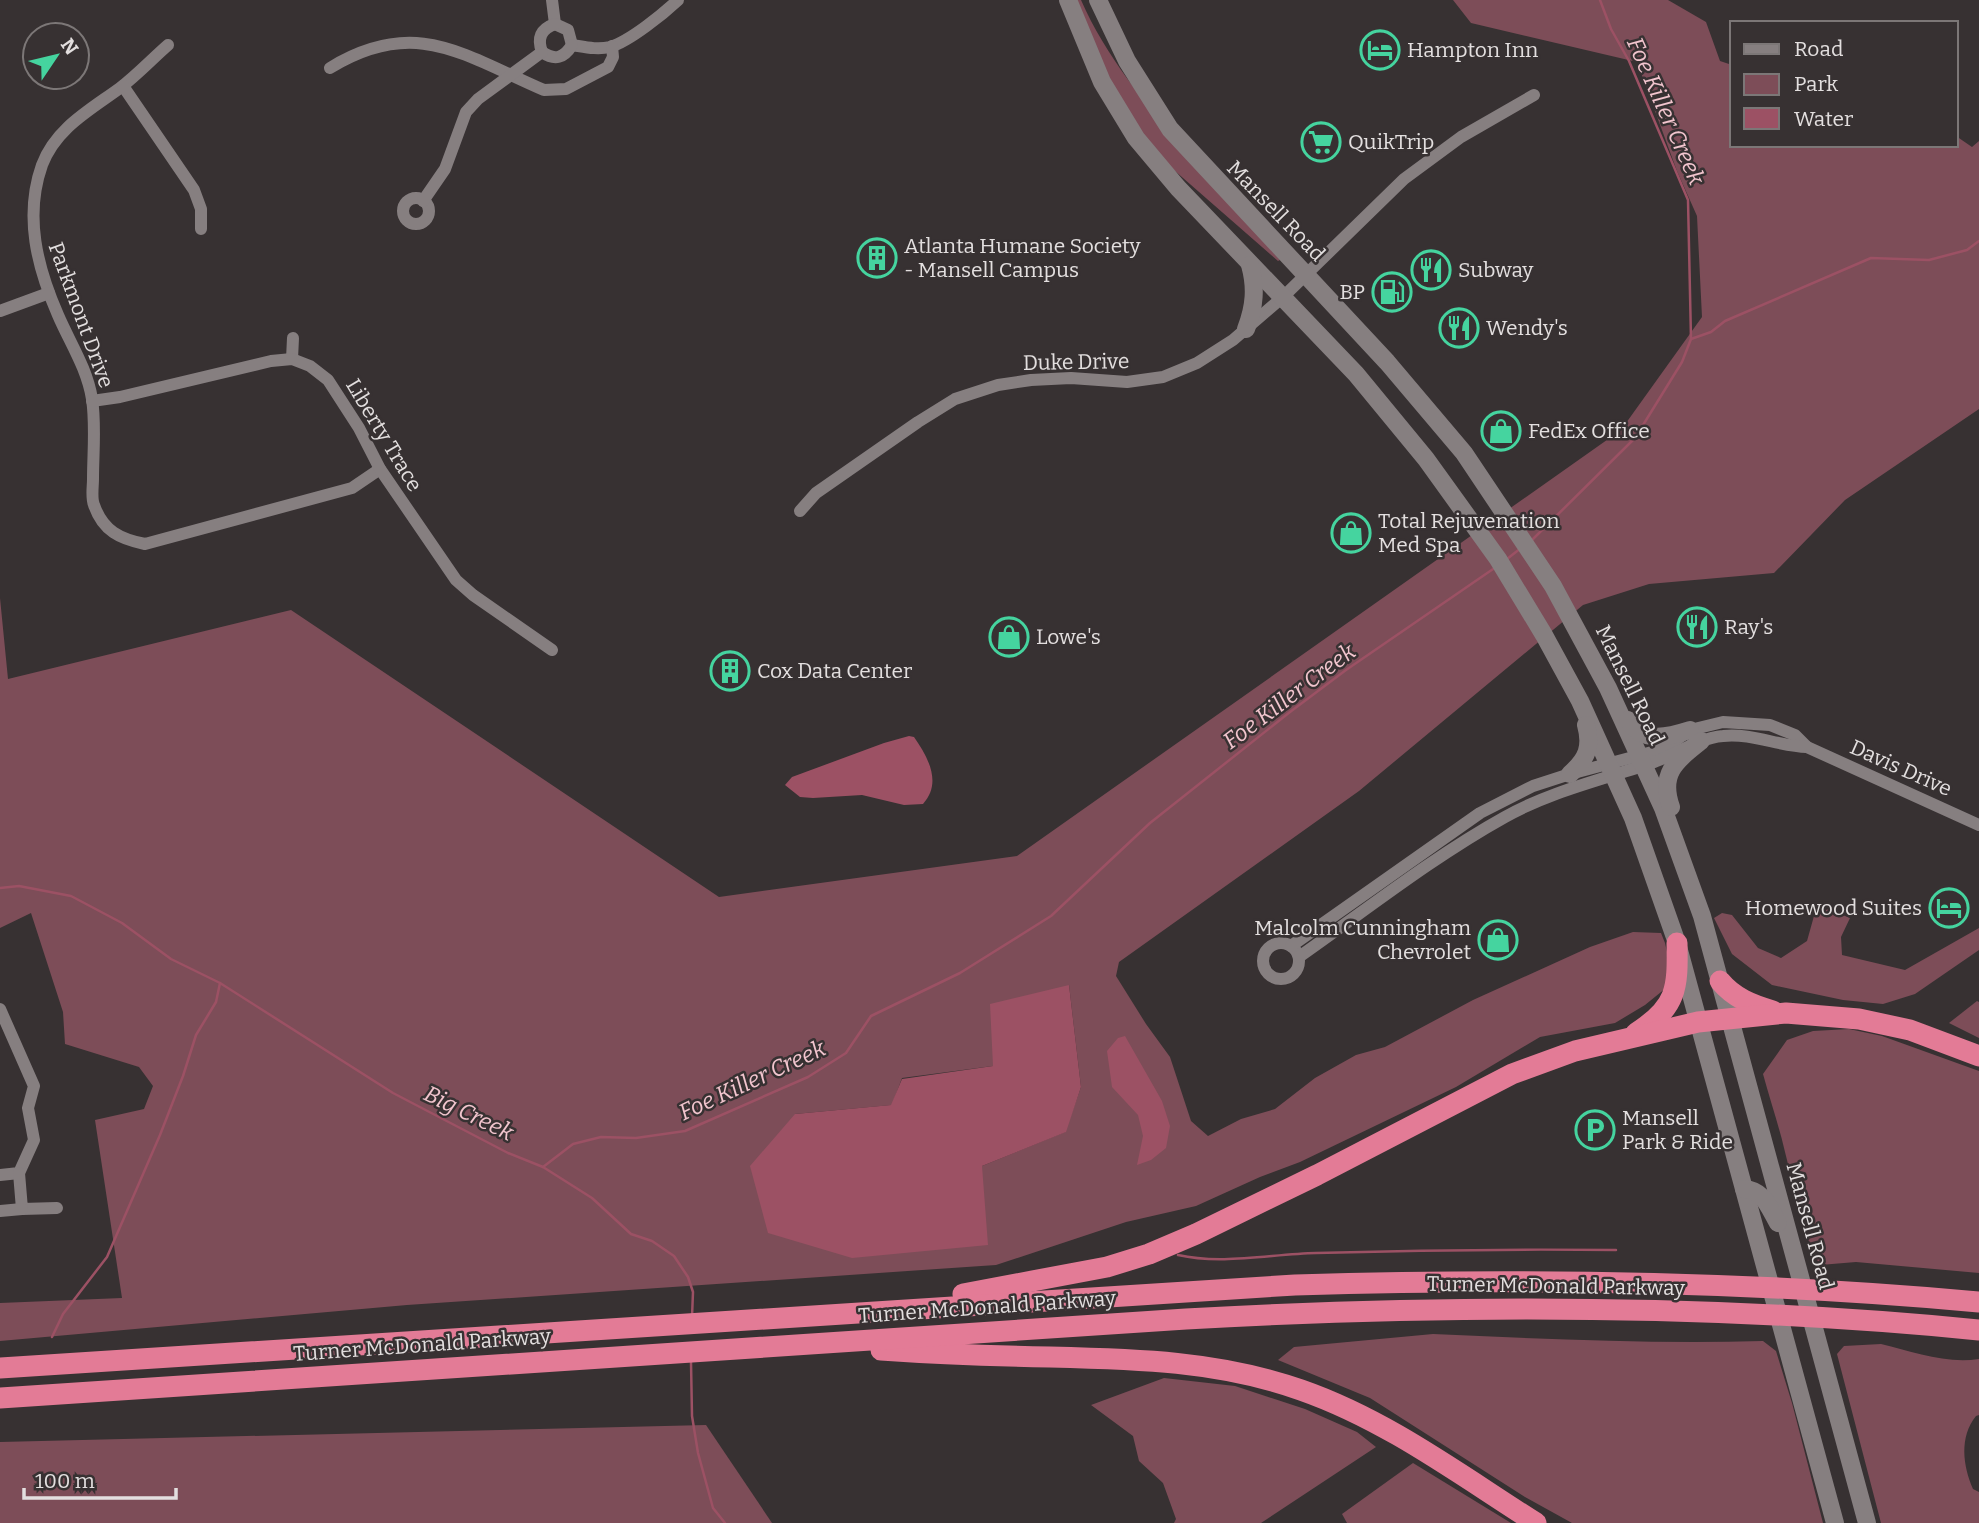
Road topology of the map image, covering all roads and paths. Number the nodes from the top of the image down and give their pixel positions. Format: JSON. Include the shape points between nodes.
{"nodes":[{"id":1,"x":552,"y":0,"type":"edge"},
{"id":2,"x":678,"y":0,"type":"edge"},
{"id":3,"x":1068,"y":0,"type":"edge"},
{"id":4,"x":1098,"y":0,"type":"edge"},
{"id":5,"x":555,"y":24,"type":"junction"},
{"id":6,"x":168,"y":45,"type":"dead end"},
{"id":7,"x":572,"y":45,"type":"junction"},
{"id":8,"x":612,"y":46,"type":"junction"},
{"id":9,"x":542,"y":52,"type":"junction"},
{"id":10,"x":330,"y":68,"type":"dead end"},
{"id":11,"x":511,"y":75,"type":"junction"},
{"id":12,"x":123,"y":86,"type":"junction"},
{"id":13,"x":1534,"y":95,"type":"dead end"},
{"id":14,"x":424,"y":201,"type":"dead end"},
{"id":15,"x":201,"y":229,"type":"dead end"},
{"id":16,"x":1249,"y":261,"type":"junction"},
{"id":17,"x":1307,"y":275,"type":"junction"},
{"id":18,"x":49,"y":293,"type":"junction"},
{"id":19,"x":1283,"y":297,"type":"junction"},
{"id":20,"x":0,"y":311,"type":"edge"},
{"id":21,"x":1246,"y":329,"type":"junction"},
{"id":22,"x":293,"y":338,"type":"dead end"},
{"id":23,"x":292,"y":359,"type":"junction"},
{"id":24,"x":92,"y":401,"type":"junction"},
{"id":25,"x":380,"y":470,"type":"junction"},
{"id":26,"x":800,"y":511,"type":"dead end"},
{"id":27,"x":552,"y":650,"type":"dead end"},
{"id":28,"x":1608,"y":688,"type":"junction"},
{"id":29,"x":1580,"y":701,"type":"junction"},
{"id":30,"x":1745,"y":721,"type":"junction"},
{"id":31,"x":1696,"y":736,"type":"junction"},
{"id":32,"x":1746,"y":736,"type":"junction"},
{"id":33,"x":1807,"y":747,"type":"junction"},
{"id":34,"x":1642,"y":760,"type":"junction"},
{"id":35,"x":1611,"y":769,"type":"junction"},
{"id":36,"x":1570,"y":774,"type":"junction"},
{"id":37,"x":1979,"y":825,"type":"edge"},
{"id":38,"x":1685,"y":867,"type":"junction"},
{"id":39,"x":1676,"y":943,"type":"junction"},
{"id":40,"x":1291,"y":946,"type":"junction"},
{"id":41,"x":1299,"y":957,"type":"junction"},
{"id":42,"x":1720,"y":981,"type":"junction"},
{"id":43,"x":0,"y":1009,"type":"edge"},
{"id":44,"x":1786,"y":1013,"type":"junction"},
{"id":45,"x":1730,"y":1017,"type":"junction"},
{"id":46,"x":1699,"y":1021,"type":"junction"},
{"id":47,"x":1625,"y":1039,"type":"junction"},
{"id":48,"x":1979,"y":1056,"type":"edge"},
{"id":49,"x":19,"y":1173,"type":"junction"},
{"id":50,"x":0,"y":1175,"type":"edge"},
{"id":51,"x":1744,"y":1189,"type":"junction"},
{"id":52,"x":57,"y":1208,"type":"dead end"},
{"id":53,"x":22,"y":1209,"type":"junction"},
{"id":54,"x":0,"y":1211,"type":"edge"},
{"id":55,"x":1794,"y":1254,"type":"junction"},
{"id":56,"x":1979,"y":1302,"type":"edge"},
{"id":57,"x":875,"y":1311,"type":"junction"},
{"id":58,"x":1979,"y":1330,"type":"edge"},
{"id":59,"x":804,"y":1344,"type":"junction"},
{"id":60,"x":0,"y":1368,"type":"edge"},
{"id":61,"x":0,"y":1398,"type":"edge"},
{"id":62,"x":1536,"y":1523,"type":"edge"},
{"id":63,"x":1835,"y":1523,"type":"edge"},
{"id":64,"x":1867,"y":1523,"type":"edge"}],
"edges":[{"from":1,"to":5,"type":"street"},
{"from":2,"to":8,"type":"street"},
{"from":3,"to":16,"type":"main road","via":[[1102,82],[1136,138]]},
{"from":4,"to":17,"type":"main road","name":"Mansell Road","via":[[1127,61],[1170,129]]},
{"from":5,"to":7,"type":"street","via":[[568,30]]},
{"from":5,"to":9,"type":"street","via":[[540,34]]},
{"from":6,"to":12,"type":"street","name":"Parkmont Drive"},
{"from":7,"to":8,"type":"street"},
{"from":7,"to":9,"type":"street","via":[[559,58]]},
{"from":8,"to":11,"type":"street","via":[[608,67],[566,89],[544,90]]},
{"from":9,"to":11,"type":"street"},
{"from":10,"to":11,"type":"street","via":[[370,48],[414,42],[454,49]]},
{"from":11,"to":14,"type":"street","via":[[466,112],[445,169]]},
{"from":12,"to":15,"type":"street","via":[[194,190],[201,209]]},
{"from":12,"to":18,"type":"street","name":"Parkmont Drive","via":[[66,128],[42,166],[32,223]]},
{"from":13,"to":17,"type":"street","name":"Duke Drive","via":[[1461,136],[1404,179]]},
{"from":16,"to":19,"type":"main road"},
{"from":16,"to":21,"type":"main road","via":[[1253,312]]},
{"from":17,"to":19,"type":"street","name":"Duke Drive"},
{"from":17,"to":28,"type":"main road","name":"Mansell Road","via":[[1464,453],[1553,586]]},
{"from":18,"to":20,"type":"street"},
{"from":18,"to":24,"type":"street","name":"Parkmont Drive","via":[[79,358]]},
{"from":19,"to":21,"type":"street","name":"Duke Drive"},
{"from":19,"to":29,"type":"main road","via":[[1356,374],[1470,517],[1525,602]]},
{"from":21,"to":26,"type":"street","name":"Duke Drive","via":[[1197,363],[1163,377],[1127,382],[1071,377],[1031,380],[955,399],[816,493]]},
{"from":22,"to":23,"type":"street"},
{"from":23,"to":24,"type":"street"},
{"from":23,"to":25,"type":"street","name":"Liberty Trace","via":[[328,380]]},
{"from":24,"to":25,"type":"street","name":"Parkmont Drive","via":[[93,503],[107,530],[124,540],[145,544],[352,488]]},
{"from":25,"to":27,"type":"street","name":"Liberty Trace","via":[[456,580]]},
{"from":28,"to":31,"type":"main road","via":[[1632,727],[1642,733]]},
{"from":28,"to":34,"type":"main road","name":"Mansell Road"},
{"from":29,"to":35,"type":"main road"},
{"from":29,"to":36,"type":"main road","via":[[1589,744],[1587,755]]},
{"from":30,"to":31,"type":"street","name":"Davis Drive","via":[[1723,722]]},
{"from":30,"to":32,"type":"street"},
{"from":30,"to":33,"type":"street","name":"Davis Drive","via":[[1785,730]]},
{"from":31,"to":32,"type":"street","name":"Davis Drive"},
{"from":31,"to":34,"type":"street","name":"Davis Drive"},
{"from":31,"to":38,"type":"main road","via":[[1665,786],[1685,844]]},
{"from":32,"to":33,"type":"street","name":"Davis Drive"},
{"from":33,"to":37,"type":"street","name":"Davis Drive"},
{"from":34,"to":35,"type":"street","name":"Davis Drive"},
{"from":34,"to":38,"type":"main road","name":"Mansell Road"},
{"from":35,"to":36,"type":"street"},
{"from":35,"to":39,"type":"main road"},
{"from":35,"to":41,"type":"street","via":[[1504,817]]},
{"from":36,"to":40,"type":"street","via":[[1488,808]]},
{"from":38,"to":42,"type":"main road","name":"Mansell Road"},
{"from":39,"to":46,"type":"main road"},
{"from":39,"to":47,"type":"highway","via":[[1678,981],[1672,1000],[1657,1018]]},
{"from":40,"to":41,"type":"street"},
{"from":40,"to":41,"type":"street","via":[[1277,943],[1266,951],[1263,963],[1268,974],[1279,979],[1291,976]]},
{"from":42,"to":44,"type":"highway","via":[[1744,1001]]},
{"from":42,"to":45,"type":"main road","name":"Mansell Road"},
{"from":43,"to":49,"type":"street","via":[[34,1086],[28,1108],[34,1140]]},
{"from":44,"to":45,"type":"highway"},
{"from":44,"to":48,"type":"highway","via":[[1885,1024]]},
{"from":45,"to":46,"type":"highway"},
{"from":45,"to":55,"type":"main road","name":"Mansell Road"},
{"from":46,"to":47,"type":"highway"},
{"from":46,"to":51,"type":"main road"},
{"from":47,"to":57,"type":"highway","via":[[1512,1074],[1317,1175],[1149,1254],[1085,1272]]},
{"from":49,"to":50,"type":"street"},
{"from":49,"to":53,"type":"street"},
{"from":51,"to":55,"type":"main road","via":[[1752,1189],[1766,1201]]},
{"from":51,"to":63,"type":"main road"},
{"from":52,"to":53,"type":"street"},
{"from":53,"to":54,"type":"street"},
{"from":55,"to":64,"type":"main road","name":"Mansell Road"},
{"from":56,"to":57,"type":"highway","name":"Turner McDonald Parkway","via":[[1724,1285],[1573,1281],[1349,1283]]},
{"from":57,"to":60,"type":"highway","name":"Turner McDonald Parkway"},
{"from":58,"to":59,"type":"highway","name":"Turner McDonald Parkway","via":[[1734,1313],[1503,1309],[1186,1319]]},
{"from":59,"to":61,"type":"highway","name":"Turner McDonald Parkway"},
{"from":59,"to":62,"type":"highway","via":[[943,1355],[1154,1360],[1244,1373],[1302,1390],[1363,1416]]}]}
